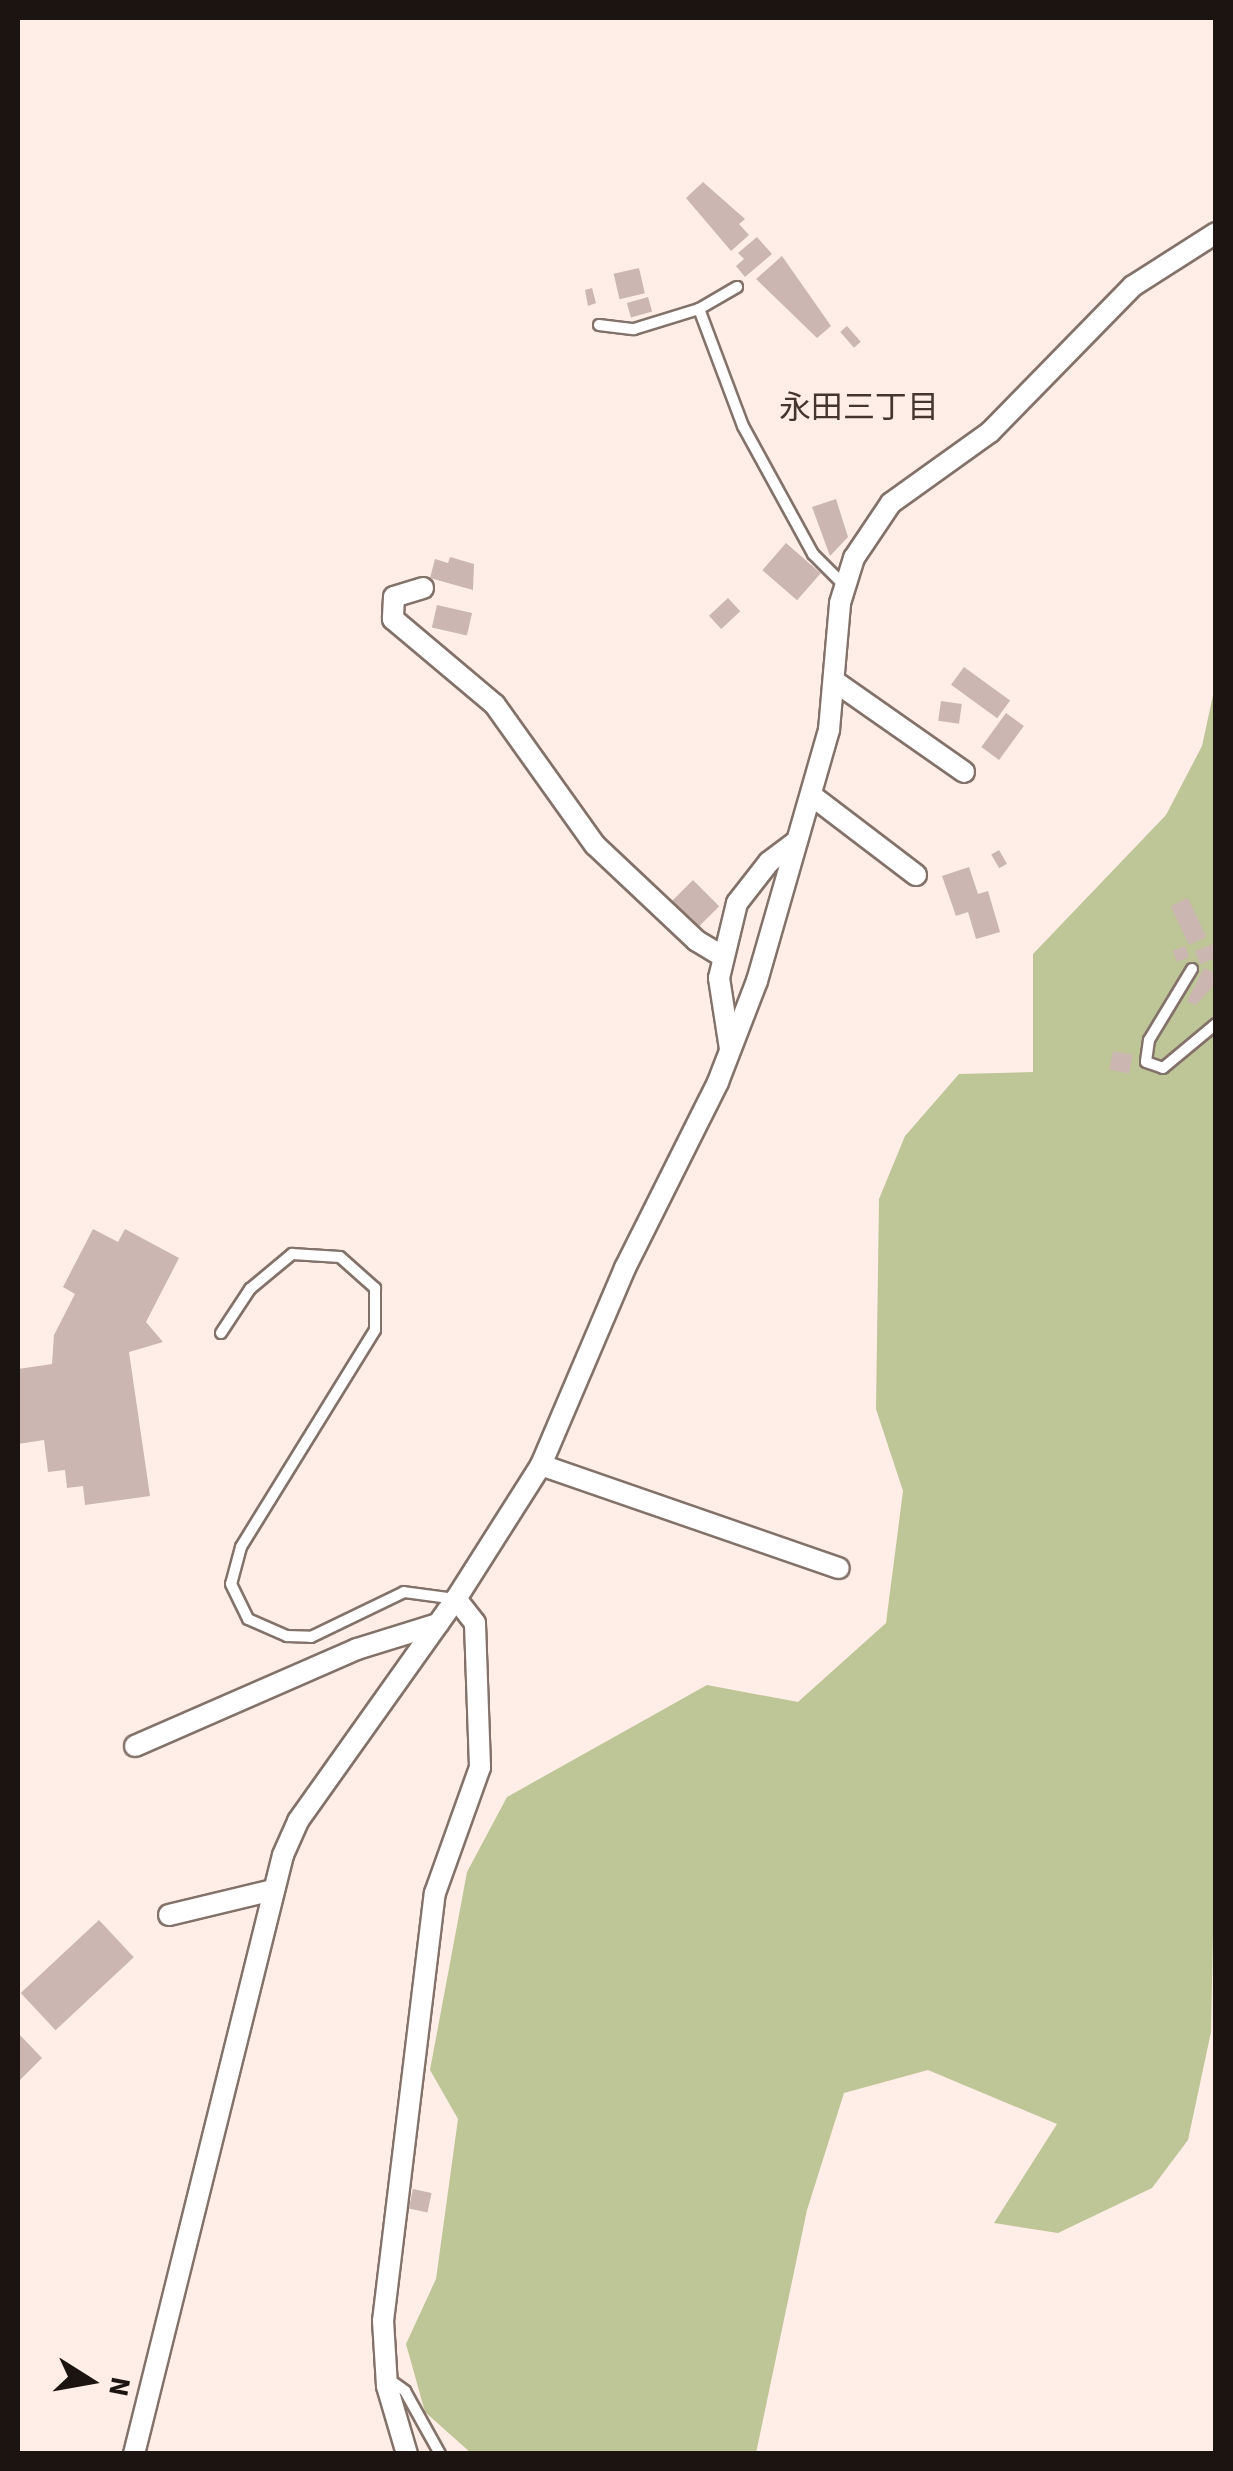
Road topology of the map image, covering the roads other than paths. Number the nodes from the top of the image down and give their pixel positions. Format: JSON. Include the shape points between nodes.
{"nodes":[{"id":1,"x":1216,"y":233,"type":"edge"},
{"id":2,"x":737,"y":287,"type":"dead end"},
{"id":3,"x":700,"y":309,"type":"junction"},
{"id":4,"x":599,"y":324,"type":"dead end"},
{"id":5,"x":844,"y":585,"type":"junction"},
{"id":6,"x":423,"y":588,"type":"dead end"},
{"id":7,"x":838,"y":683,"type":"junction"},
{"id":8,"x":964,"y":772,"type":"dead end"},
{"id":9,"x":810,"y":796,"type":"junction"},
{"id":10,"x":797,"y":842,"type":"junction"},
{"id":11,"x":916,"y":875,"type":"dead end"},
{"id":12,"x":722,"y":956,"type":"junction"},
{"id":13,"x":1192,"y":969,"type":"dead end"},
{"id":14,"x":1216,"y":1024,"type":"edge"},
{"id":15,"x":730,"y":1051,"type":"junction"},
{"id":16,"x":220,"y":1333,"type":"dead end"},
{"id":17,"x":541,"y":1466,"type":"junction"},
{"id":18,"x":839,"y":1568,"type":"dead end"},
{"id":19,"x":456,"y":1599,"type":"junction"},
{"id":20,"x":438,"y":1624,"type":"junction"},
{"id":21,"x":135,"y":1746,"type":"dead end"},
{"id":22,"x":274,"y":1890,"type":"junction"},
{"id":23,"x":169,"y":1915,"type":"dead end"},
{"id":24,"x":385,"y":2376,"type":"junction"},
{"id":25,"x":134,"y":2454,"type":"edge"},
{"id":26,"x":407,"y":2454,"type":"edge"},
{"id":27,"x":440,"y":2454,"type":"edge"}],
"edges":[{"from":1,"to":5,"type":"street","via":[[1133,286],[990,432],[890,503],[866,534]]},
{"from":2,"to":3,"type":"lane"},
{"from":3,"to":4,"type":"lane","via":[[634,328]]},
{"from":3,"to":5,"type":"lane","via":[[743,426],[812,554]]},
{"from":5,"to":7,"type":"street"},
{"from":6,"to":12,"type":"street","via":[[394,598],[393,619],[495,704],[595,844],[697,942]]},
{"from":7,"to":8,"type":"street"},
{"from":7,"to":9,"type":"street"},
{"from":9,"to":10,"type":"street"},
{"from":9,"to":11,"type":"street"},
{"from":10,"to":12,"type":"street","via":[[747,887]]},
{"from":10,"to":15,"type":"street"},
{"from":12,"to":15,"type":"street","via":[[721,1008]]},
{"from":13,"to":14,"type":"lane","via":[[1149,1040],[1146,1062],[1162,1068]]},
{"from":15,"to":17,"type":"street","via":[[625,1268]]},
{"from":16,"to":19,"type":"lane","via":[[250,1289],[292,1254],[340,1257],[374,1288],[375,1330],[241,1547],[231,1584],[248,1620],[287,1636],[311,1637],[404,1592]]},
{"from":17,"to":18,"type":"street"},
{"from":17,"to":19,"type":"street"},
{"from":19,"to":20,"type":"street"},
{"from":19,"to":24,"type":"street","via":[[474,1624],[480,1767],[435,1893],[383,2321]]},
{"from":20,"to":21,"type":"street","via":[[358,1649]]},
{"from":20,"to":22,"type":"street","via":[[298,1821]]},
{"from":22,"to":23,"type":"street"},
{"from":22,"to":25,"type":"street"},
{"from":24,"to":26,"type":"street"},
{"from":24,"to":27,"type":"lane","via":[[405,2391]]}]}
